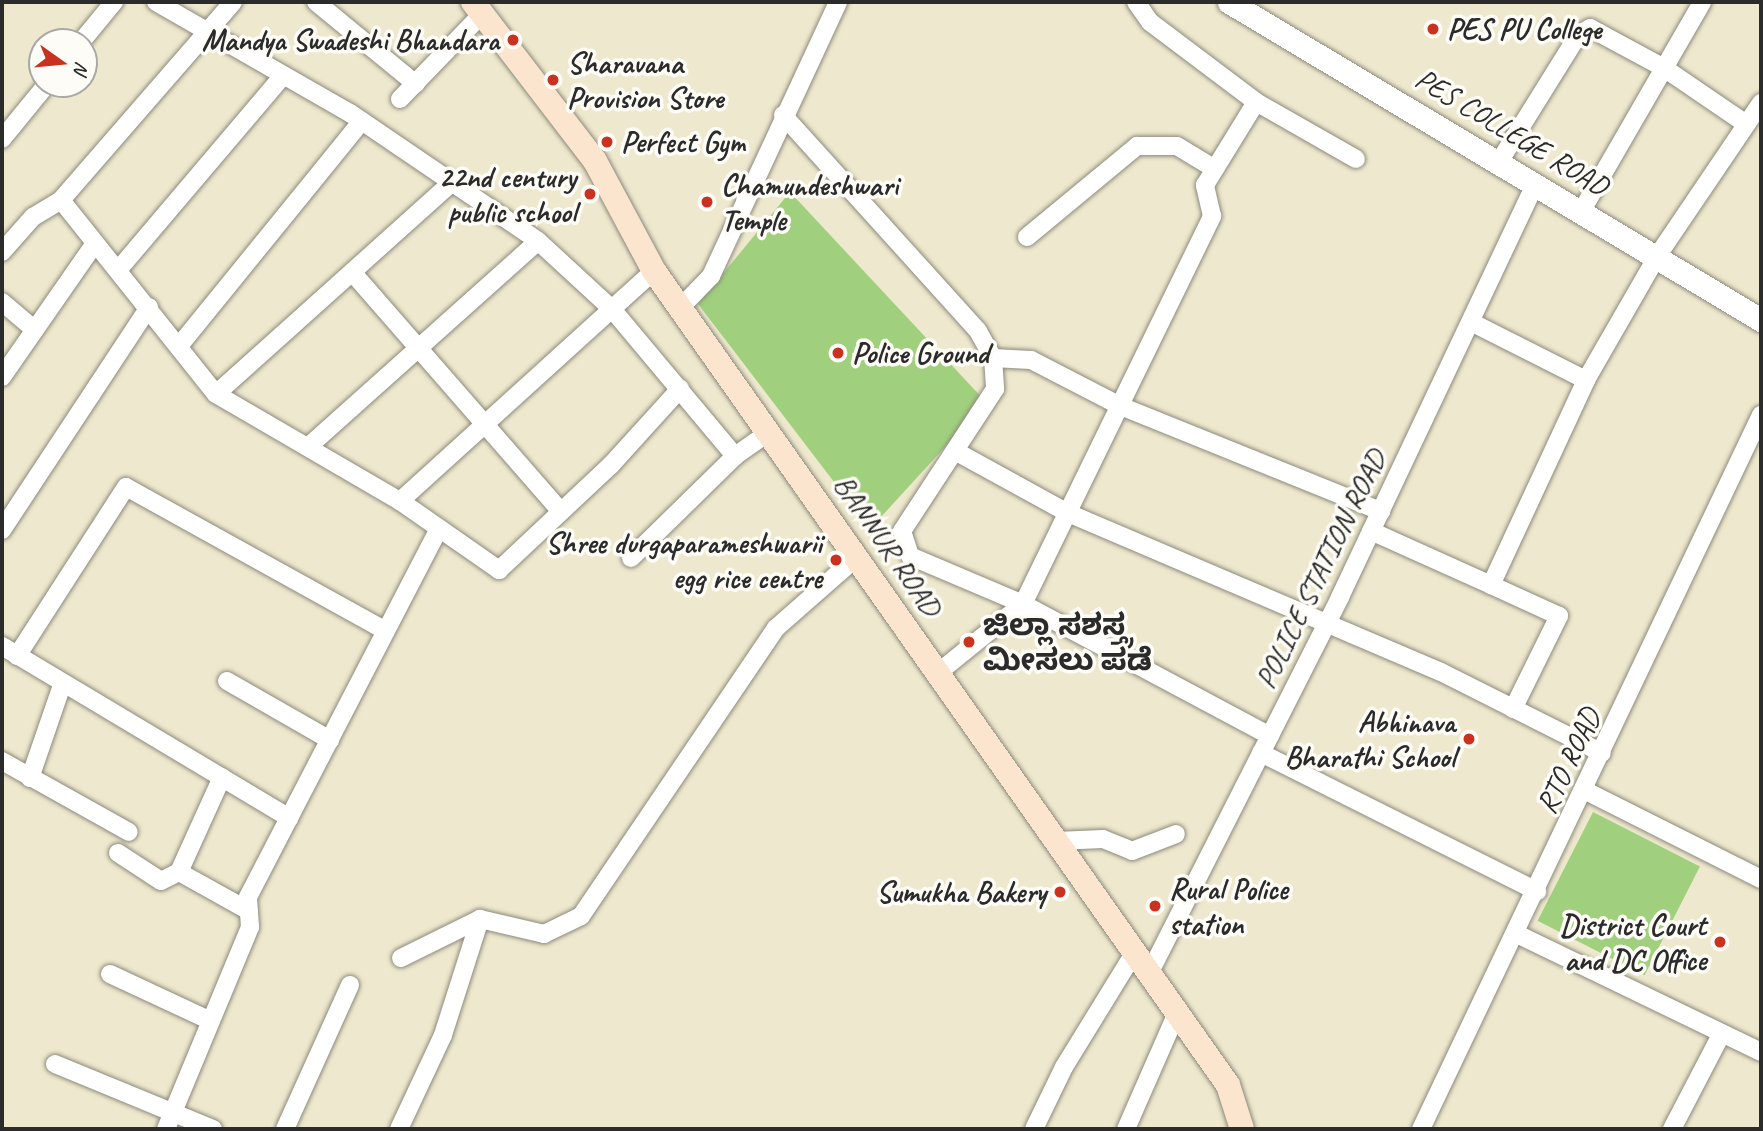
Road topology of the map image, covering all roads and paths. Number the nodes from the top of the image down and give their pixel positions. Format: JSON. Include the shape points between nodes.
{"nodes":[{"id":1,"x":114,"y":2,"type":"edge"},
{"id":2,"x":156,"y":2,"type":"edge"},
{"id":3,"x":233,"y":2,"type":"edge"},
{"id":4,"x":316,"y":2,"type":"edge"},
{"id":5,"x":838,"y":2,"type":"edge"},
{"id":6,"x":1136,"y":2,"type":"edge"},
{"id":7,"x":1229,"y":2,"type":"edge"},
{"id":8,"x":1702,"y":2,"type":"edge"},
{"id":9,"x":477,"y":5,"type":"edge"},
{"id":10,"x":93,"y":28,"type":"edge"},
{"id":11,"x":209,"y":30,"type":"junction"},
{"id":12,"x":1664,"y":68,"type":"junction"},
{"id":13,"x":282,"y":77,"type":"junction"},
{"id":14,"x":416,"y":84,"type":"junction"},
{"id":15,"x":36,"y":98,"type":"edge"},
{"id":16,"x":400,"y":99,"type":"dead end"},
{"id":17,"x":1256,"y":102,"type":"junction"},
{"id":18,"x":1761,"y":103,"type":"edge"},
{"id":19,"x":783,"y":114,"type":"junction"},
{"id":20,"x":362,"y":121,"type":"junction"},
{"id":21,"x":1746,"y":124,"type":"junction"},
{"id":22,"x":2,"y":139,"type":"edge"},
{"id":23,"x":1356,"y":159,"type":"dead end"},
{"id":24,"x":1499,"y":162,"type":"junction"},
{"id":25,"x":1215,"y":169,"type":"junction"},
{"id":26,"x":452,"y":182,"type":"junction"},
{"id":27,"x":1535,"y":185,"type":"junction"},
{"id":28,"x":61,"y":200,"type":"junction"},
{"id":29,"x":1581,"y":212,"type":"junction"},
{"id":30,"x":1027,"y":237,"type":"dead end"},
{"id":31,"x":538,"y":241,"type":"junction"},
{"id":32,"x":93,"y":246,"type":"junction"},
{"id":33,"x":2,"y":252,"type":"edge"},
{"id":34,"x":1658,"y":255,"type":"junction"},
{"id":35,"x":119,"y":269,"type":"junction"},
{"id":36,"x":654,"y":271,"type":"junction"},
{"id":37,"x":352,"y":272,"type":"junction"},
{"id":38,"x":2,"y":302,"type":"edge"},
{"id":39,"x":149,"y":307,"type":"junction"},
{"id":40,"x":680,"y":308,"type":"junction"},
{"id":41,"x":612,"y":309,"type":"junction"},
{"id":42,"x":1761,"y":320,"type":"edge"},
{"id":43,"x":1471,"y":322,"type":"junction"},
{"id":44,"x":34,"y":330,"type":"junction"},
{"id":45,"x":179,"y":346,"type":"junction"},
{"id":46,"x":418,"y":348,"type":"junction"},
{"id":47,"x":993,"y":358,"type":"junction"},
{"id":48,"x":2,"y":377,"type":"edge"},
{"id":49,"x":1586,"y":380,"type":"junction"},
{"id":50,"x":680,"y":389,"type":"junction"},
{"id":51,"x":216,"y":394,"type":"junction"},
{"id":52,"x":1118,"y":405,"type":"junction"},
{"id":53,"x":1761,"y":415,"type":"edge"},
{"id":54,"x":488,"y":425,"type":"junction"},
{"id":55,"x":769,"y":432,"type":"junction"},
{"id":56,"x":309,"y":446,"type":"junction"},
{"id":57,"x":956,"y":451,"type":"junction"},
{"id":58,"x":736,"y":456,"type":"junction"},
{"id":59,"x":400,"y":501,"type":"junction"},
{"id":60,"x":1381,"y":511,"type":"junction"},
{"id":61,"x":561,"y":512,"type":"junction"},
{"id":62,"x":1068,"y":513,"type":"junction"},
{"id":63,"x":439,"y":529,"type":"junction"},
{"id":64,"x":2,"y":530,"type":"edge"},
{"id":65,"x":1371,"y":531,"type":"junction"},
{"id":66,"x":858,"y":556,"type":"junction"},
{"id":67,"x":631,"y":558,"type":"dead end"},
{"id":68,"x":1491,"y":585,"type":"junction"},
{"id":69,"x":1023,"y":604,"type":"junction"},
{"id":70,"x":1325,"y":624,"type":"junction"},
{"id":71,"x":386,"y":631,"type":"junction"},
{"id":72,"x":9,"y":651,"type":"edge"},
{"id":73,"x":939,"y":672,"type":"junction"},
{"id":74,"x":227,"y":681,"type":"dead end"},
{"id":75,"x":62,"y":685,"type":"junction"},
{"id":76,"x":1513,"y":709,"type":"junction"},
{"id":77,"x":1270,"y":736,"type":"junction"},
{"id":78,"x":330,"y":740,"type":"junction"},
{"id":79,"x":1261,"y":753,"type":"junction"},
{"id":80,"x":1602,"y":753,"type":"junction"},
{"id":81,"x":2,"y":761,"type":"edge"},
{"id":82,"x":222,"y":777,"type":"junction"},
{"id":83,"x":30,"y":778,"type":"junction"},
{"id":84,"x":1586,"y":791,"type":"junction"},
{"id":85,"x":289,"y":818,"type":"junction"},
{"id":86,"x":129,"y":832,"type":"dead end"},
{"id":87,"x":1176,"y":834,"type":"dead end"},
{"id":88,"x":1056,"y":841,"type":"junction"},
{"id":89,"x":118,"y":853,"type":"dead end"},
{"id":90,"x":179,"y":872,"type":"junction"},
{"id":91,"x":1761,"y":879,"type":"edge"},
{"id":92,"x":1537,"y":891,"type":"junction"},
{"id":93,"x":249,"y":911,"type":"junction"},
{"id":94,"x":480,"y":919,"type":"junction"},
{"id":95,"x":1517,"y":934,"type":"junction"},
{"id":96,"x":1134,"y":953,"type":"junction"},
{"id":97,"x":401,"y":958,"type":"dead end"},
{"id":98,"x":110,"y":974,"type":"dead end"},
{"id":99,"x":1149,"y":974,"type":"junction"},
{"id":100,"x":350,"y":985,"type":"dead end"},
{"id":101,"x":1176,"y":1015,"type":"junction"},
{"id":102,"x":211,"y":1021,"type":"junction"},
{"id":103,"x":1721,"y":1035,"type":"junction"},
{"id":104,"x":1761,"y":1052,"type":"edge"},
{"id":105,"x":55,"y":1064,"type":"dead end"},
{"id":106,"x":169,"y":1121,"type":"edge"},
{"id":107,"x":213,"y":1129,"type":"edge"},
{"id":108,"x":285,"y":1129,"type":"edge"},
{"id":109,"x":399,"y":1129,"type":"edge"},
{"id":110,"x":1034,"y":1129,"type":"edge"},
{"id":111,"x":1126,"y":1129,"type":"edge"},
{"id":112,"x":1242,"y":1129,"type":"edge"},
{"id":113,"x":1421,"y":1129,"type":"edge"},
{"id":114,"x":1672,"y":1129,"type":"edge"}],
"edges":[{"from":1,"to":10,"type":"street"},
{"from":2,"to":11,"type":"street"},
{"from":3,"to":11,"type":"street"},
{"from":4,"to":14,"type":"street"},
{"from":5,"to":19,"type":"street"},
{"from":6,"to":17,"type":"street","via":[[1150,22]]},
{"from":7,"to":24,"type":"street","name":"PES COLLEGE ROAD"},
{"from":8,"to":12,"type":"street"},
{"from":9,"to":14,"type":"street"},
{"from":9,"to":36,"type":"main road","name":"BANNUR ROAD","via":[[595,161]]},
{"from":11,"to":13,"type":"street"},
{"from":11,"to":28,"type":"street"},
{"from":12,"to":21,"type":"street"},
{"from":12,"to":24,"type":"street","via":[[1597,29],[1584,30]]},
{"from":12,"to":29,"type":"street"},
{"from":13,"to":20,"type":"street"},
{"from":13,"to":35,"type":"street"},
{"from":14,"to":16,"type":"street"},
{"from":15,"to":22,"type":"street"},
{"from":17,"to":23,"type":"street"},
{"from":17,"to":25,"type":"street"},
{"from":18,"to":21,"type":"street"},
{"from":19,"to":40,"type":"street","via":[[759,177],[711,276]]},
{"from":19,"to":47,"type":"street","via":[[978,331]]},
{"from":20,"to":26,"type":"street"},
{"from":20,"to":45,"type":"street"},
{"from":21,"to":34,"type":"street"},
{"from":24,"to":27,"type":"street","name":"PES COLLEGE ROAD"},
{"from":25,"to":30,"type":"street","via":[[1177,146],[1137,146]]},
{"from":25,"to":52,"type":"street","via":[[1205,185],[1212,216]]},
{"from":26,"to":31,"type":"street"},
{"from":26,"to":37,"type":"street"},
{"from":27,"to":29,"type":"street","name":"PES COLLEGE ROAD"},
{"from":27,"to":43,"type":"street","name":"POLICE STATION ROAD"},
{"from":28,"to":32,"type":"street"},
{"from":28,"to":33,"type":"street","via":[[33,217]]},
{"from":29,"to":34,"type":"street","name":"PES COLLEGE ROAD"},
{"from":31,"to":41,"type":"street"},
{"from":31,"to":46,"type":"street"},
{"from":32,"to":35,"type":"street"},
{"from":32,"to":44,"type":"street"},
{"from":34,"to":42,"type":"street","name":"PES COLLEGE ROAD"},
{"from":34,"to":49,"type":"street"},
{"from":35,"to":39,"type":"street"},
{"from":36,"to":40,"type":"main road","name":"BANNUR ROAD"},
{"from":36,"to":41,"type":"street"},
{"from":37,"to":46,"type":"street"},
{"from":37,"to":51,"type":"street"},
{"from":38,"to":44,"type":"street"},
{"from":39,"to":45,"type":"street"},
{"from":39,"to":64,"type":"street"},
{"from":40,"to":55,"type":"main road","name":"BANNUR ROAD"},
{"from":41,"to":50,"type":"street"},
{"from":41,"to":54,"type":"street"},
{"from":43,"to":49,"type":"street"},
{"from":43,"to":60,"type":"street","name":"POLICE STATION ROAD"},
{"from":44,"to":48,"type":"street"},
{"from":45,"to":51,"type":"street"},
{"from":46,"to":54,"type":"street"},
{"from":46,"to":56,"type":"street"},
{"from":47,"to":52,"type":"street","via":[[1031,360]]},
{"from":47,"to":57,"type":"street","via":[[995,389]]},
{"from":49,"to":68,"type":"street"},
{"from":50,"to":58,"type":"street"},
{"from":50,"to":61,"type":"street"},
{"from":51,"to":56,"type":"street"},
{"from":52,"to":60,"type":"street"},
{"from":52,"to":62,"type":"street"},
{"from":53,"to":80,"type":"street","name":"RTO ROAD"},
{"from":54,"to":59,"type":"street"},
{"from":54,"to":61,"type":"street"},
{"from":55,"to":58,"type":"street"},
{"from":55,"to":66,"type":"main road","name":"BANNUR ROAD"},
{"from":56,"to":59,"type":"street"},
{"from":57,"to":62,"type":"street"},
{"from":57,"to":69,"type":"street","via":[[902,531],[910,556]]},
{"from":58,"to":67,"type":"street"},
{"from":59,"to":63,"type":"street"},
{"from":60,"to":65,"type":"street","name":"POLICE STATION ROAD"},
{"from":61,"to":63,"type":"street","via":[[499,569]]},
{"from":62,"to":69,"type":"street"},
{"from":62,"to":70,"type":"street"},
{"from":63,"to":71,"type":"street"},
{"from":65,"to":68,"type":"street"},
{"from":65,"to":70,"type":"street","name":"POLICE STATION ROAD"},
{"from":66,"to":73,"type":"main road","name":"BANNUR ROAD"},
{"from":66,"to":94,"type":"street","via":[[776,628],[581,916],[544,934]]},
{"from":68,"to":76,"type":"street","via":[[1559,616]]},
{"from":69,"to":73,"type":"street"},
{"from":69,"to":77,"type":"street"},
{"from":70,"to":76,"type":"street","via":[[1441,672]]},
{"from":70,"to":77,"type":"street","name":"POLICE STATION ROAD"},
{"from":71,"to":72,"type":"street","via":[[126,487]]},
{"from":71,"to":78,"type":"street"},
{"from":72,"to":75,"type":"street"},
{"from":73,"to":88,"type":"main road","name":"BANNUR ROAD"},
{"from":74,"to":78,"type":"street"},
{"from":75,"to":82,"type":"street"},
{"from":75,"to":83,"type":"street"},
{"from":76,"to":80,"type":"street"},
{"from":77,"to":79,"type":"street","name":"POLICE STATION ROAD"},
{"from":78,"to":85,"type":"street"},
{"from":79,"to":92,"type":"street"},
{"from":79,"to":99,"type":"street","name":"POLICE STATION ROAD"},
{"from":80,"to":84,"type":"street","name":"RTO ROAD"},
{"from":81,"to":83,"type":"street"},
{"from":82,"to":85,"type":"street"},
{"from":82,"to":90,"type":"street"},
{"from":83,"to":86,"type":"street"},
{"from":84,"to":91,"type":"street"},
{"from":84,"to":92,"type":"street","name":"RTO ROAD"},
{"from":85,"to":93,"type":"street","via":[[248,897]]},
{"from":87,"to":88,"type":"street","via":[[1132,851],[1103,839]]},
{"from":88,"to":96,"type":"main road","name":"BANNUR ROAD"},
{"from":89,"to":90,"type":"street","via":[[161,881]]},
{"from":90,"to":93,"type":"street"},
{"from":92,"to":95,"type":"street","name":"RTO ROAD"},
{"from":93,"to":102,"type":"street","via":[[250,927]]},
{"from":94,"to":97,"type":"street"},
{"from":94,"to":109,"type":"street","via":[[443,1035]]},
{"from":95,"to":103,"type":"street"},
{"from":95,"to":113,"type":"street","name":"RTO ROAD"},
{"from":96,"to":99,"type":"main road","name":"BANNUR ROAD"},
{"from":96,"to":110,"type":"street","via":[[1064,1067]]},
{"from":98,"to":102,"type":"street"},
{"from":99,"to":101,"type":"main road","name":"BANNUR ROAD"},
{"from":100,"to":108,"type":"street"},
{"from":101,"to":111,"type":"street"},
{"from":101,"to":112,"type":"main road","name":"BANNUR ROAD","via":[[1228,1085]]},
{"from":102,"to":106,"type":"street"},
{"from":103,"to":104,"type":"street"},
{"from":103,"to":114,"type":"street"},
{"from":105,"to":106,"type":"street"},
{"from":106,"to":107,"type":"street"}]}
